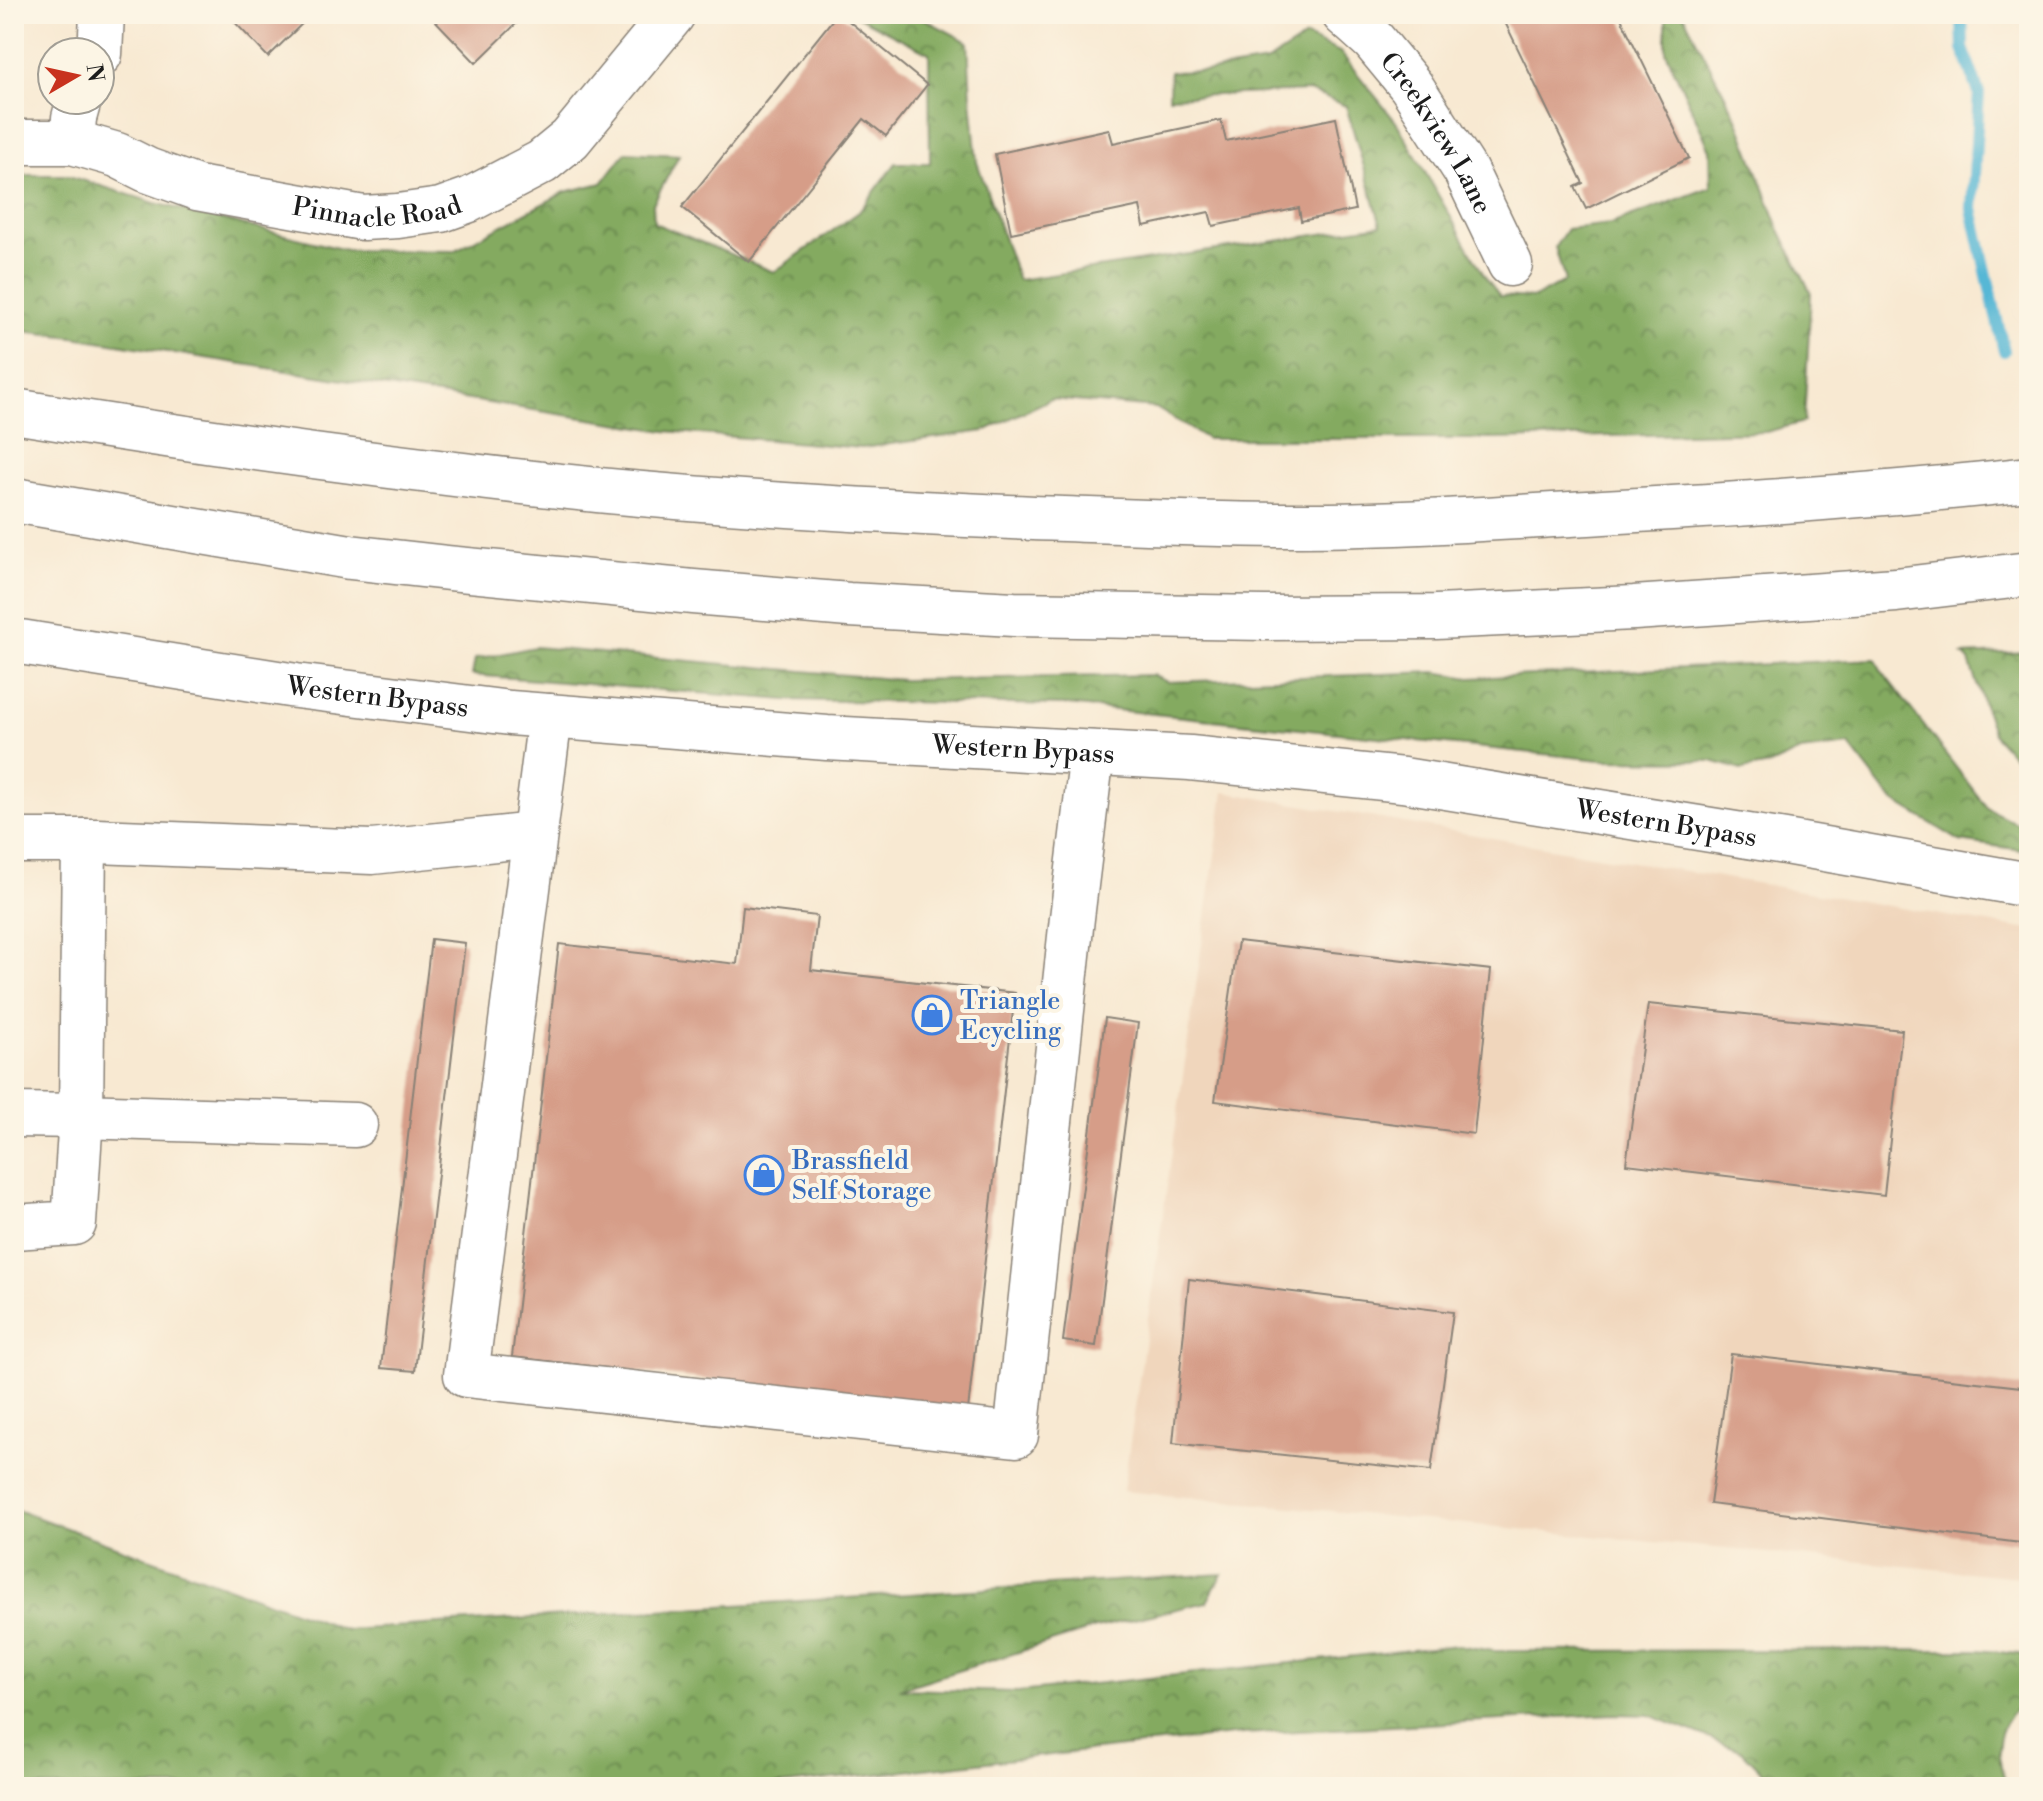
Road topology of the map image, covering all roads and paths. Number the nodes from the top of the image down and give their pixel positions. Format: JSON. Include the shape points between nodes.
{"nodes":[{"id":1,"x":102,"y":14,"type":"edge"},
{"id":2,"x":673,"y":14,"type":"edge"},
{"id":3,"x":1344,"y":14,"type":"edge"},
{"id":4,"x":101,"y":36,"type":"edge"},
{"id":5,"x":75,"y":116,"type":"edge"},
{"id":6,"x":14,"y":142,"type":"edge"},
{"id":7,"x":72,"y":142,"type":"junction"},
{"id":8,"x":1510,"y":264,"type":"dead end"},
{"id":9,"x":14,"y":411,"type":"edge"},
{"id":10,"x":2029,"y":479,"type":"edge"},
{"id":11,"x":14,"y":500,"type":"edge"},
{"id":12,"x":2029,"y":574,"type":"edge"},
{"id":13,"x":14,"y":641,"type":"edge"},
{"id":14,"x":550,"y":716,"type":"junction"},
{"id":15,"x":1092,"y":753,"type":"junction"},
{"id":16,"x":534,"y":835,"type":"junction"},
{"id":17,"x":14,"y":841,"type":"edge"},
{"id":18,"x":84,"y":841,"type":"junction"},
{"id":19,"x":2029,"y":885,"type":"edge"},
{"id":20,"x":14,"y":1115,"type":"edge"},
{"id":21,"x":81,"y":1116,"type":"junction"},
{"id":22,"x":355,"y":1125,"type":"dead end"},
{"id":23,"x":14,"y":1227,"type":"edge"}],
"edges":[{"from":1,"to":4,"type":"main road"},
{"from":2,"to":7,"type":"main road","name":"Pinnacle Road","via":[[570,139],[542,162],[441,210],[363,218],[197,188]]},
{"from":3,"to":8,"type":"main road","name":"Creekview Lane","via":[[1411,86],[1465,170]]},
{"from":5,"to":7,"type":"main road"},
{"from":6,"to":7,"type":"main road","name":"Pinnacle Road"},
{"from":9,"to":10,"type":"main road","via":[[437,472],[601,490],[893,512],[1192,524],[1431,522],[1711,506]]},
{"from":11,"to":12,"type":"main road","via":[[350,557],[708,594],[1014,614],[1436,617],[1896,590]]},
{"from":13,"to":14,"type":"main road","name":"Western Bypass","via":[[296,686]]},
{"from":14,"to":15,"type":"main road","name":"Western Bypass"},
{"from":14,"to":16,"type":"main road"},
{"from":15,"to":16,"type":"main road","via":[[1016,1435],[466,1375]]},
{"from":15,"to":19,"type":"main road","name":"Western Bypass","via":[[1403,780]]},
{"from":16,"to":18,"type":"main road","via":[[372,852]]},
{"from":17,"to":18,"type":"main road"},
{"from":18,"to":21,"type":"main road"},
{"from":20,"to":21,"type":"main road"},
{"from":21,"to":22,"type":"main road"},
{"from":21,"to":23,"type":"main road","via":[[74,1223]]}]}
